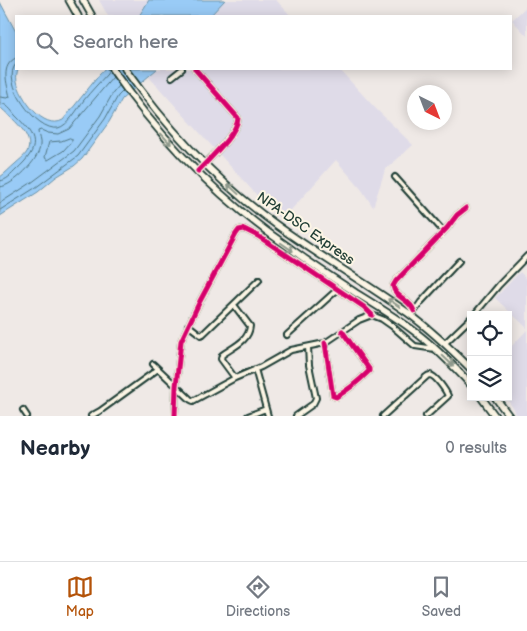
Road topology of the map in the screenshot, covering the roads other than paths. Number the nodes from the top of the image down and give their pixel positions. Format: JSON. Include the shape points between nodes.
{"nodes":[{"id":1,"x":69,"y":0,"type":"edge"},
{"id":2,"x":83,"y":0,"type":"edge"},
{"id":3,"x":77,"y":15,"type":"edge"},
{"id":4,"x":91,"y":15,"type":"edge"},
{"id":5,"x":113,"y":70,"type":"edge"},
{"id":6,"x":126,"y":70,"type":"edge"},
{"id":7,"x":181,"y":70,"type":"edge"},
{"id":8,"x":196,"y":70,"type":"edge"},
{"id":9,"x":172,"y":77,"type":"dead end"},
{"id":10,"x":205,"y":163,"type":"junction"},
{"id":11,"x":198,"y":171,"type":"junction"},
{"id":12,"x":395,"y":177,"type":"dead end"},
{"id":13,"x":466,"y":208,"type":"dead end"},
{"id":14,"x":444,"y":232,"type":"junction"},
{"id":15,"x":527,"y":256,"type":"edge"},
{"id":16,"x":459,"y":260,"type":"dead end"},
{"id":17,"x":260,"y":280,"type":"dead end"},
{"id":18,"x":338,"y":289,"type":"junction"},
{"id":19,"x":234,"y":305,"type":"junction"},
{"id":20,"x":477,"y":311,"type":"edge"},
{"id":21,"x":413,"y":314,"type":"junction"},
{"id":22,"x":372,"y":316,"type":"junction"},
{"id":23,"x":467,"y":322,"type":"edge"},
{"id":24,"x":188,"y":325,"type":"junction"},
{"id":25,"x":342,"y":331,"type":"junction"},
{"id":26,"x":287,"y":335,"type":"dead end"},
{"id":27,"x":325,"y":343,"type":"junction"},
{"id":28,"x":445,"y":343,"type":"junction"},
{"id":29,"x":308,"y":346,"type":"junction"},
{"id":30,"x":435,"y":348,"type":"junction"},
{"id":31,"x":153,"y":364,"type":"dead end"},
{"id":32,"x":467,"y":365,"type":"edge"},
{"id":33,"x":158,"y":369,"type":"junction"},
{"id":34,"x":255,"y":369,"type":"junction"},
{"id":35,"x":235,"y":378,"type":"junction"},
{"id":36,"x":467,"y":380,"type":"edge"},
{"id":37,"x":176,"y":386,"type":"junction"},
{"id":38,"x":484,"y":401,"type":"edge"},
{"id":39,"x":498,"y":401,"type":"edge"},
{"id":40,"x":23,"y":410,"type":"dead end"},
{"id":41,"x":266,"y":410,"type":"junction"},
{"id":42,"x":27,"y":416,"type":"edge"},
{"id":43,"x":91,"y":416,"type":"edge"},
{"id":44,"x":175,"y":416,"type":"edge"},
{"id":45,"x":248,"y":416,"type":"edge"},
{"id":46,"x":268,"y":416,"type":"edge"},
{"id":47,"x":296,"y":416,"type":"edge"},
{"id":48,"x":383,"y":416,"type":"edge"},
{"id":49,"x":426,"y":416,"type":"edge"},
{"id":50,"x":495,"y":416,"type":"edge"},
{"id":51,"x":509,"y":416,"type":"edge"}],
"edges":[{"from":1,"to":3,"type":"main road"},
{"from":2,"to":4,"type":"main road"},
{"from":5,"to":11,"type":"main road","one_way":true,"via":[[166,138]]},
{"from":6,"to":10,"type":"main road","name":"NPA-DSC Express","via":[[157,112]]},
{"from":7,"to":9,"type":"street"},
{"from":8,"to":10,"type":"street","via":[[238,118],[229,137]]},
{"from":10,"to":11,"type":"street"},
{"from":21,"to":10,"type":"main road","name":"NPA-DSC Express","one_way":true,"via":[[276,225]]},
{"from":11,"to":30,"type":"main road","one_way":true,"via":[[266,231]]},
{"from":12,"to":14,"type":"street"},
{"from":13,"to":14,"type":"street"},
{"from":14,"to":21,"type":"street","via":[[392,286],[412,305]]},
{"from":15,"to":20,"type":"street"},
{"from":16,"to":21,"type":"street"},
{"from":17,"to":19,"type":"street"},
{"from":18,"to":22,"type":"street"},
{"from":18,"to":24,"type":"street","via":[[258,236],[239,230]]},
{"from":18,"to":26,"type":"street"},
{"from":19,"to":24,"type":"street","via":[[201,334]]},
{"from":19,"to":35,"type":"street","via":[[250,326],[246,337],[220,357]]},
{"from":21,"to":28,"type":"main road","name":"NPA-DSC Express"},
{"from":22,"to":25,"type":"street"},
{"from":22,"to":30,"type":"street","via":[[382,319],[415,346]]},
{"from":23,"to":28,"type":"street"},
{"from":24,"to":37,"type":"street","via":[[181,341]]},
{"from":25,"to":27,"type":"street"},
{"from":25,"to":27,"type":"street","via":[[369,371],[336,398],[333,396]]},
{"from":27,"to":29,"type":"street"},
{"from":28,"to":32,"type":"main road","name":"NPA-DSC Express"},
{"from":29,"to":34,"type":"street","via":[[291,350]]},
{"from":29,"to":47,"type":"street","via":[[316,398]]},
{"from":30,"to":36,"type":"main road","one_way":true},
{"from":31,"to":33,"type":"street"},
{"from":33,"to":37,"type":"street"},
{"from":33,"to":43,"type":"street"},
{"from":34,"to":35,"type":"street"},
{"from":34,"to":41,"type":"street"},
{"from":35,"to":37,"type":"street","via":[[194,402]]},
{"from":37,"to":44,"type":"street"},
{"from":38,"to":50,"type":"main road"},
{"from":39,"to":51,"type":"main road"},
{"from":40,"to":42,"type":"street"},
{"from":41,"to":45,"type":"street"},
{"from":41,"to":46,"type":"street"},
{"from":48,"to":49,"type":"street","via":[[429,375],[448,396]]}]}
